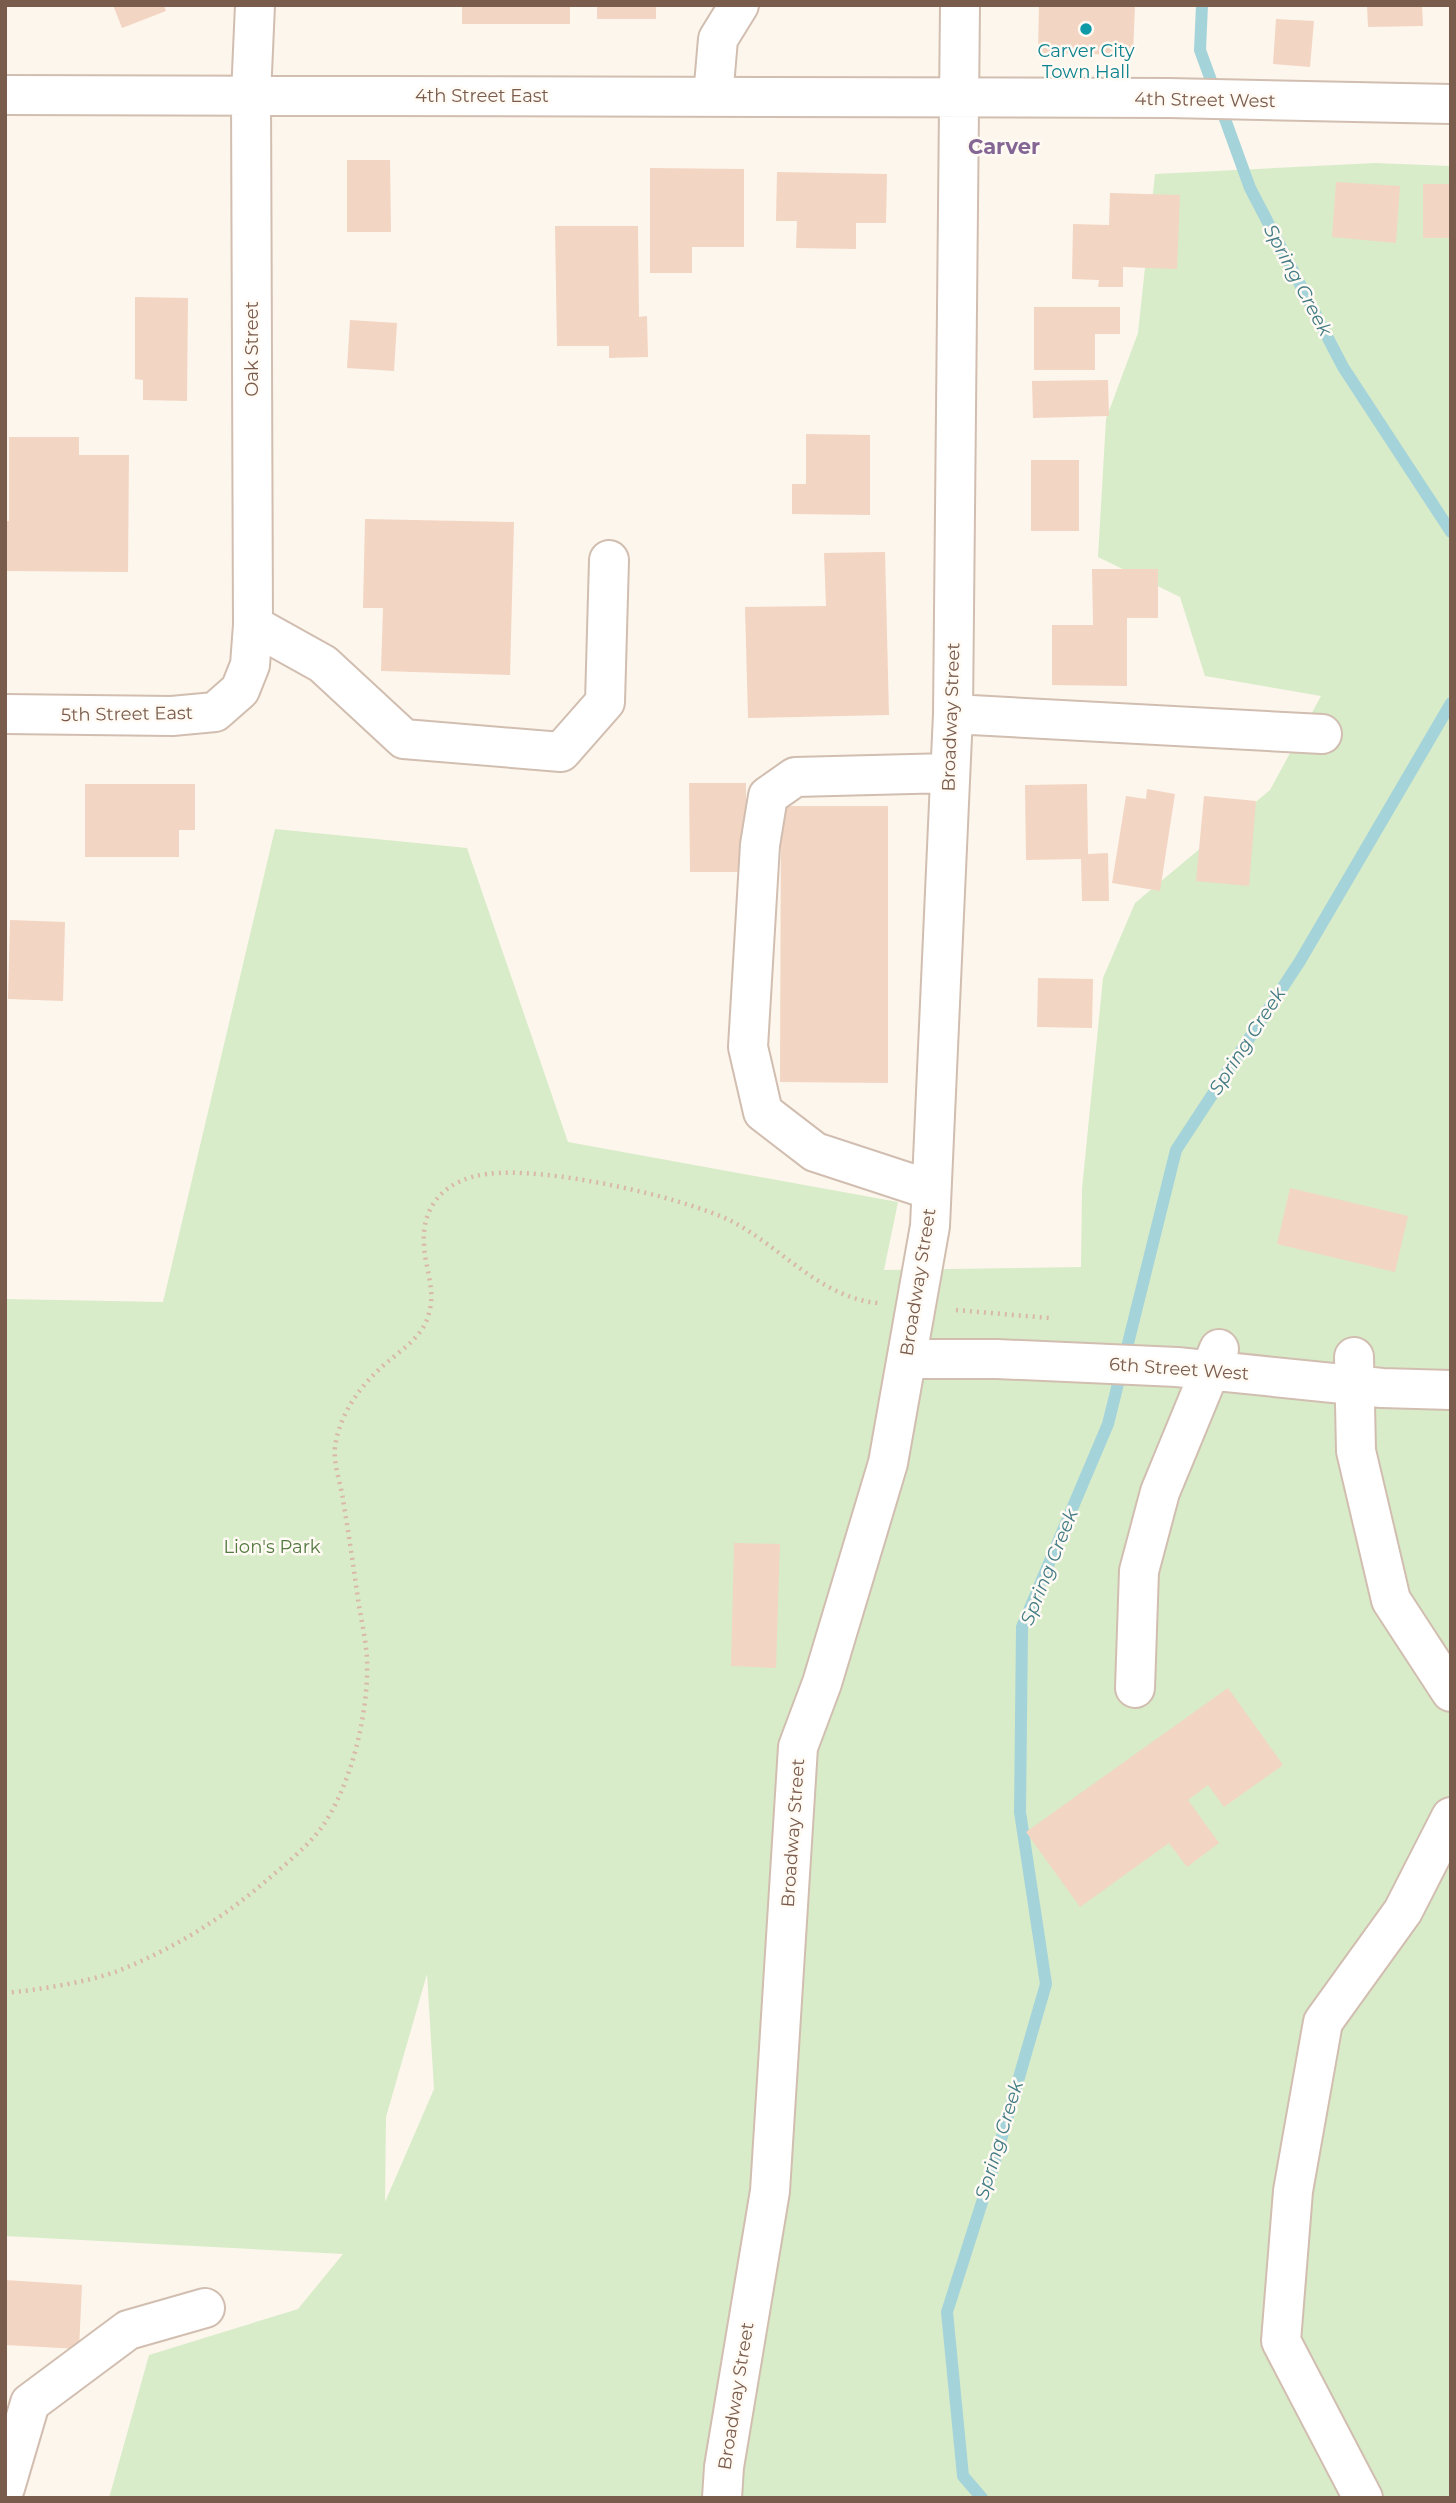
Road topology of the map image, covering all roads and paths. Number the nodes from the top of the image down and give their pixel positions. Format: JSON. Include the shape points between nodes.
{"nodes":[{"id":1,"x":255,"y":5,"type":"edge"},
{"id":2,"x":739,"y":5,"type":"edge"},
{"id":3,"x":960,"y":5,"type":"edge"},
{"id":4,"x":5,"y":95,"type":"edge"},
{"id":5,"x":251,"y":95,"type":"junction"},
{"id":6,"x":713,"y":97,"type":"junction"},
{"id":7,"x":958,"y":99,"type":"junction"},
{"id":8,"x":1451,"y":104,"type":"edge"},
{"id":9,"x":609,"y":560,"type":"dead end"},
{"id":10,"x":253,"y":625,"type":"junction"},
{"id":11,"x":240,"y":690,"type":"joint"},
{"id":12,"x":5,"y":714,"type":"edge"},
{"id":13,"x":953,"y":714,"type":"junction"},
{"id":14,"x":1322,"y":734,"type":"dead end"},
{"id":15,"x":950,"y":773,"type":"junction"},
{"id":16,"x":931,"y":1190,"type":"junction"},
{"id":17,"x":916,"y":1306,"type":"junction"},
{"id":18,"x":1051,"y":1318,"type":"dead end"},
{"id":19,"x":907,"y":1356,"type":"junction"},
{"id":20,"x":1215,"y":1359,"type":"junction"},
{"id":21,"x":1354,"y":1371,"type":"junction"},
{"id":22,"x":1451,"y":1390,"type":"edge"},
{"id":23,"x":1135,"y":1688,"type":"dead end"},
{"id":24,"x":1451,"y":1692,"type":"edge"},
{"id":25,"x":1451,"y":1817,"type":"edge"},
{"id":26,"x":5,"y":1993,"type":"edge"},
{"id":27,"x":205,"y":2308,"type":"dead end"},
{"id":28,"x":5,"y":2488,"type":"edge"},
{"id":29,"x":722,"y":2498,"type":"edge"},
{"id":30,"x":1363,"y":2498,"type":"edge"}],
"edges":[{"from":1,"to":5,"type":"street","name":"Oak Street"},
{"from":2,"to":6,"type":"street","via":[[718,39]]},
{"from":3,"to":7,"type":"street","name":"Broadway Street"},
{"from":4,"to":5,"type":"street","name":"4th Street East"},
{"from":5,"to":6,"type":"street","name":"4th Street East"},
{"from":5,"to":10,"type":"street","name":"Oak Street"},
{"from":6,"to":7,"type":"street","name":"4th Street East"},
{"from":7,"to":8,"type":"street","name":"4th Street West"},
{"from":7,"to":13,"type":"street","name":"Broadway Street"},
{"from":9,"to":10,"type":"street","via":[[605,702],[561,752],[404,739],[323,664]]},
{"from":10,"to":11,"type":"street","name":"Oak Street","via":[[250,665]]},
{"from":11,"to":12,"type":"street","name":"5th Street East","via":[[215,712],[172,716]]},
{"from":13,"to":14,"type":"street"},
{"from":13,"to":15,"type":"street","name":"Broadway Street"},
{"from":15,"to":16,"type":"street","name":"Broadway Street"},
{"from":15,"to":16,"type":"street","via":[[795,777],[768,796],[760,845],[748,1047],[763,1112],[815,1152]]},
{"from":16,"to":17,"type":"street","name":"Broadway Street","via":[[930,1226]]},
{"from":17,"to":18,"type":"path"},
{"from":17,"to":19,"type":"street","name":"Broadway Street"},
{"from":17,"to":26,"type":"path","via":[[864,1302],[824,1283],[731,1221],[632,1191],[554,1175],[491,1173],[466,1177],[440,1194],[430,1207],[424,1243],[432,1294],[429,1314],[411,1343],[357,1394],[346,1411],[334,1451],[367,1658],[365,1705],[355,1752],[322,1826],[289,1862],[197,1934],[115,1972]]},
{"from":19,"to":20,"type":"street","name":"6th Street West","via":[[1135,1365]]},
{"from":19,"to":29,"type":"street","name":"Broadway Street","via":[[888,1463],[822,1683],[798,1747],[770,2191]]},
{"from":20,"to":21,"type":"street","name":"6th Street West"},
{"from":20,"to":23,"type":"street","via":[[1160,1492],[1139,1571]]},
{"from":21,"to":22,"type":"street","name":"6th Street West"},
{"from":21,"to":24,"type":"street","via":[[1356,1451],[1391,1600]]},
{"from":25,"to":30,"type":"street","via":[[1403,1911],[1323,2022],[1293,2191],[1281,2341]]},
{"from":27,"to":28,"type":"street","via":[[128,2330],[30,2403]]}]}
